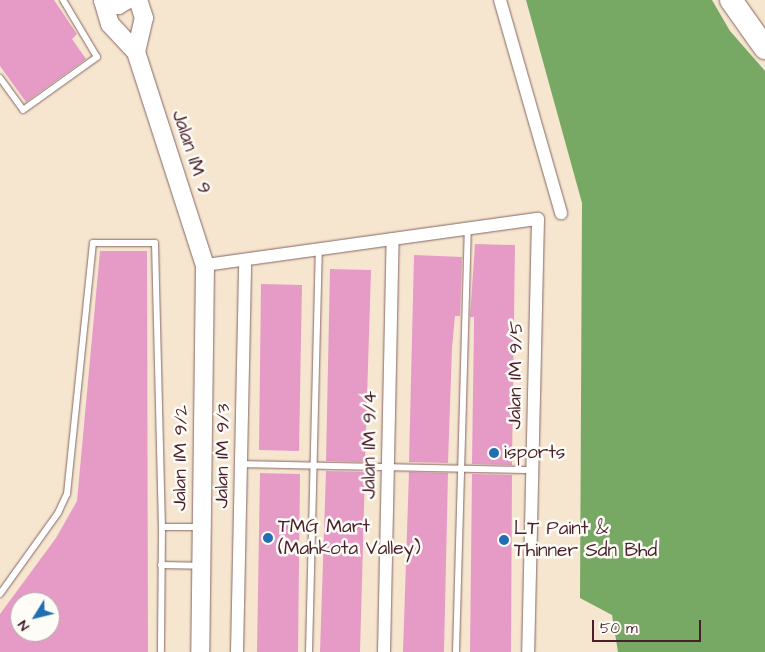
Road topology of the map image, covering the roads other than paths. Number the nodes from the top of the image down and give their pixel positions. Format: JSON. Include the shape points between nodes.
{"nodes":[{"id":1,"x":63,"y":0,"type":"edge"},
{"id":2,"x":103,"y":0,"type":"edge"},
{"id":3,"x":128,"y":0,"type":"edge"},
{"id":4,"x":138,"y":0,"type":"edge"},
{"id":5,"x":500,"y":0,"type":"edge"},
{"id":6,"x":732,"y":0,"type":"edge"},
{"id":7,"x":748,"y":0,"type":"edge"},
{"id":8,"x":765,"y":25,"type":"edge"},
{"id":9,"x":765,"y":48,"type":"edge"},
{"id":10,"x":136,"y":52,"type":"junction"},
{"id":11,"x":0,"y":78,"type":"edge"},
{"id":12,"x":561,"y":213,"type":"dead end"},
{"id":13,"x":468,"y":228,"type":"junction"},
{"id":14,"x":394,"y":239,"type":"junction"},
{"id":15,"x":319,"y":249,"type":"junction"},
{"id":16,"x":245,"y":261,"type":"junction"},
{"id":17,"x":205,"y":265,"type":"junction"},
{"id":18,"x":241,"y":464,"type":"junction"},
{"id":19,"x":314,"y":465,"type":"junction"},
{"id":20,"x":388,"y":468,"type":"junction"},
{"id":21,"x":462,"y":468,"type":"junction"},
{"id":22,"x":533,"y":470,"type":"junction"},
{"id":23,"x":162,"y":527,"type":"junction"},
{"id":24,"x":202,"y":527,"type":"junction"},
{"id":25,"x":161,"y":565,"type":"junction"},
{"id":26,"x":201,"y":566,"type":"junction"},
{"id":27,"x":0,"y":594,"type":"edge"},
{"id":28,"x":161,"y":652,"type":"edge"},
{"id":29,"x":200,"y":652,"type":"edge"},
{"id":30,"x":237,"y":652,"type":"edge"},
{"id":31,"x":310,"y":652,"type":"edge"},
{"id":32,"x":384,"y":652,"type":"edge"},
{"id":33,"x":456,"y":652,"type":"edge"},
{"id":34,"x":528,"y":652,"type":"edge"}],
"edges":[{"from":1,"to":11,"type":"lane","via":[[97,57],[23,110]]},
{"from":2,"to":3,"type":"street","via":[[118,5]]},
{"from":2,"to":10,"type":"street","name":"Jalan IM 9","via":[[110,24]]},
{"from":4,"to":10,"type":"street","via":[[144,18]]},
{"from":5,"to":12,"type":"street"},
{"from":6,"to":9,"type":"highway"},
{"from":7,"to":8,"type":"highway"},
{"from":10,"to":17,"type":"street","name":"Jalan IM 9"},
{"from":13,"to":14,"type":"street"},
{"from":13,"to":21,"type":"lane"},
{"from":13,"to":22,"type":"street","name":"Jalan IM 9/5","via":[[538,219]]},
{"from":14,"to":15,"type":"street"},
{"from":14,"to":20,"type":"street","name":"Jalan IM 9/4"},
{"from":15,"to":16,"type":"street"},
{"from":15,"to":19,"type":"lane"},
{"from":16,"to":17,"type":"street"},
{"from":16,"to":18,"type":"street","name":"Jalan IM 9/3"},
{"from":17,"to":24,"type":"street","name":"Jalan IM 9/2"},
{"from":18,"to":19,"type":"lane"},
{"from":18,"to":30,"type":"street","name":"Jalan IM 9/3"},
{"from":19,"to":20,"type":"lane"},
{"from":19,"to":31,"type":"lane"},
{"from":20,"to":21,"type":"lane"},
{"from":20,"to":32,"type":"street","name":"Jalan IM 9/4"},
{"from":21,"to":22,"type":"lane"},
{"from":21,"to":33,"type":"lane"},
{"from":22,"to":34,"type":"street","name":"Jalan IM 9/5"},
{"from":23,"to":24,"type":"lane"},
{"from":23,"to":25,"type":"lane"},
{"from":23,"to":27,"type":"lane","via":[[155,242],[93,243],[67,494],[58,512]]},
{"from":24,"to":26,"type":"street","name":"Jalan IM 9/2"},
{"from":25,"to":26,"type":"lane"},
{"from":25,"to":28,"type":"lane"},
{"from":26,"to":29,"type":"street","name":"Jalan IM 9/2"}]}
